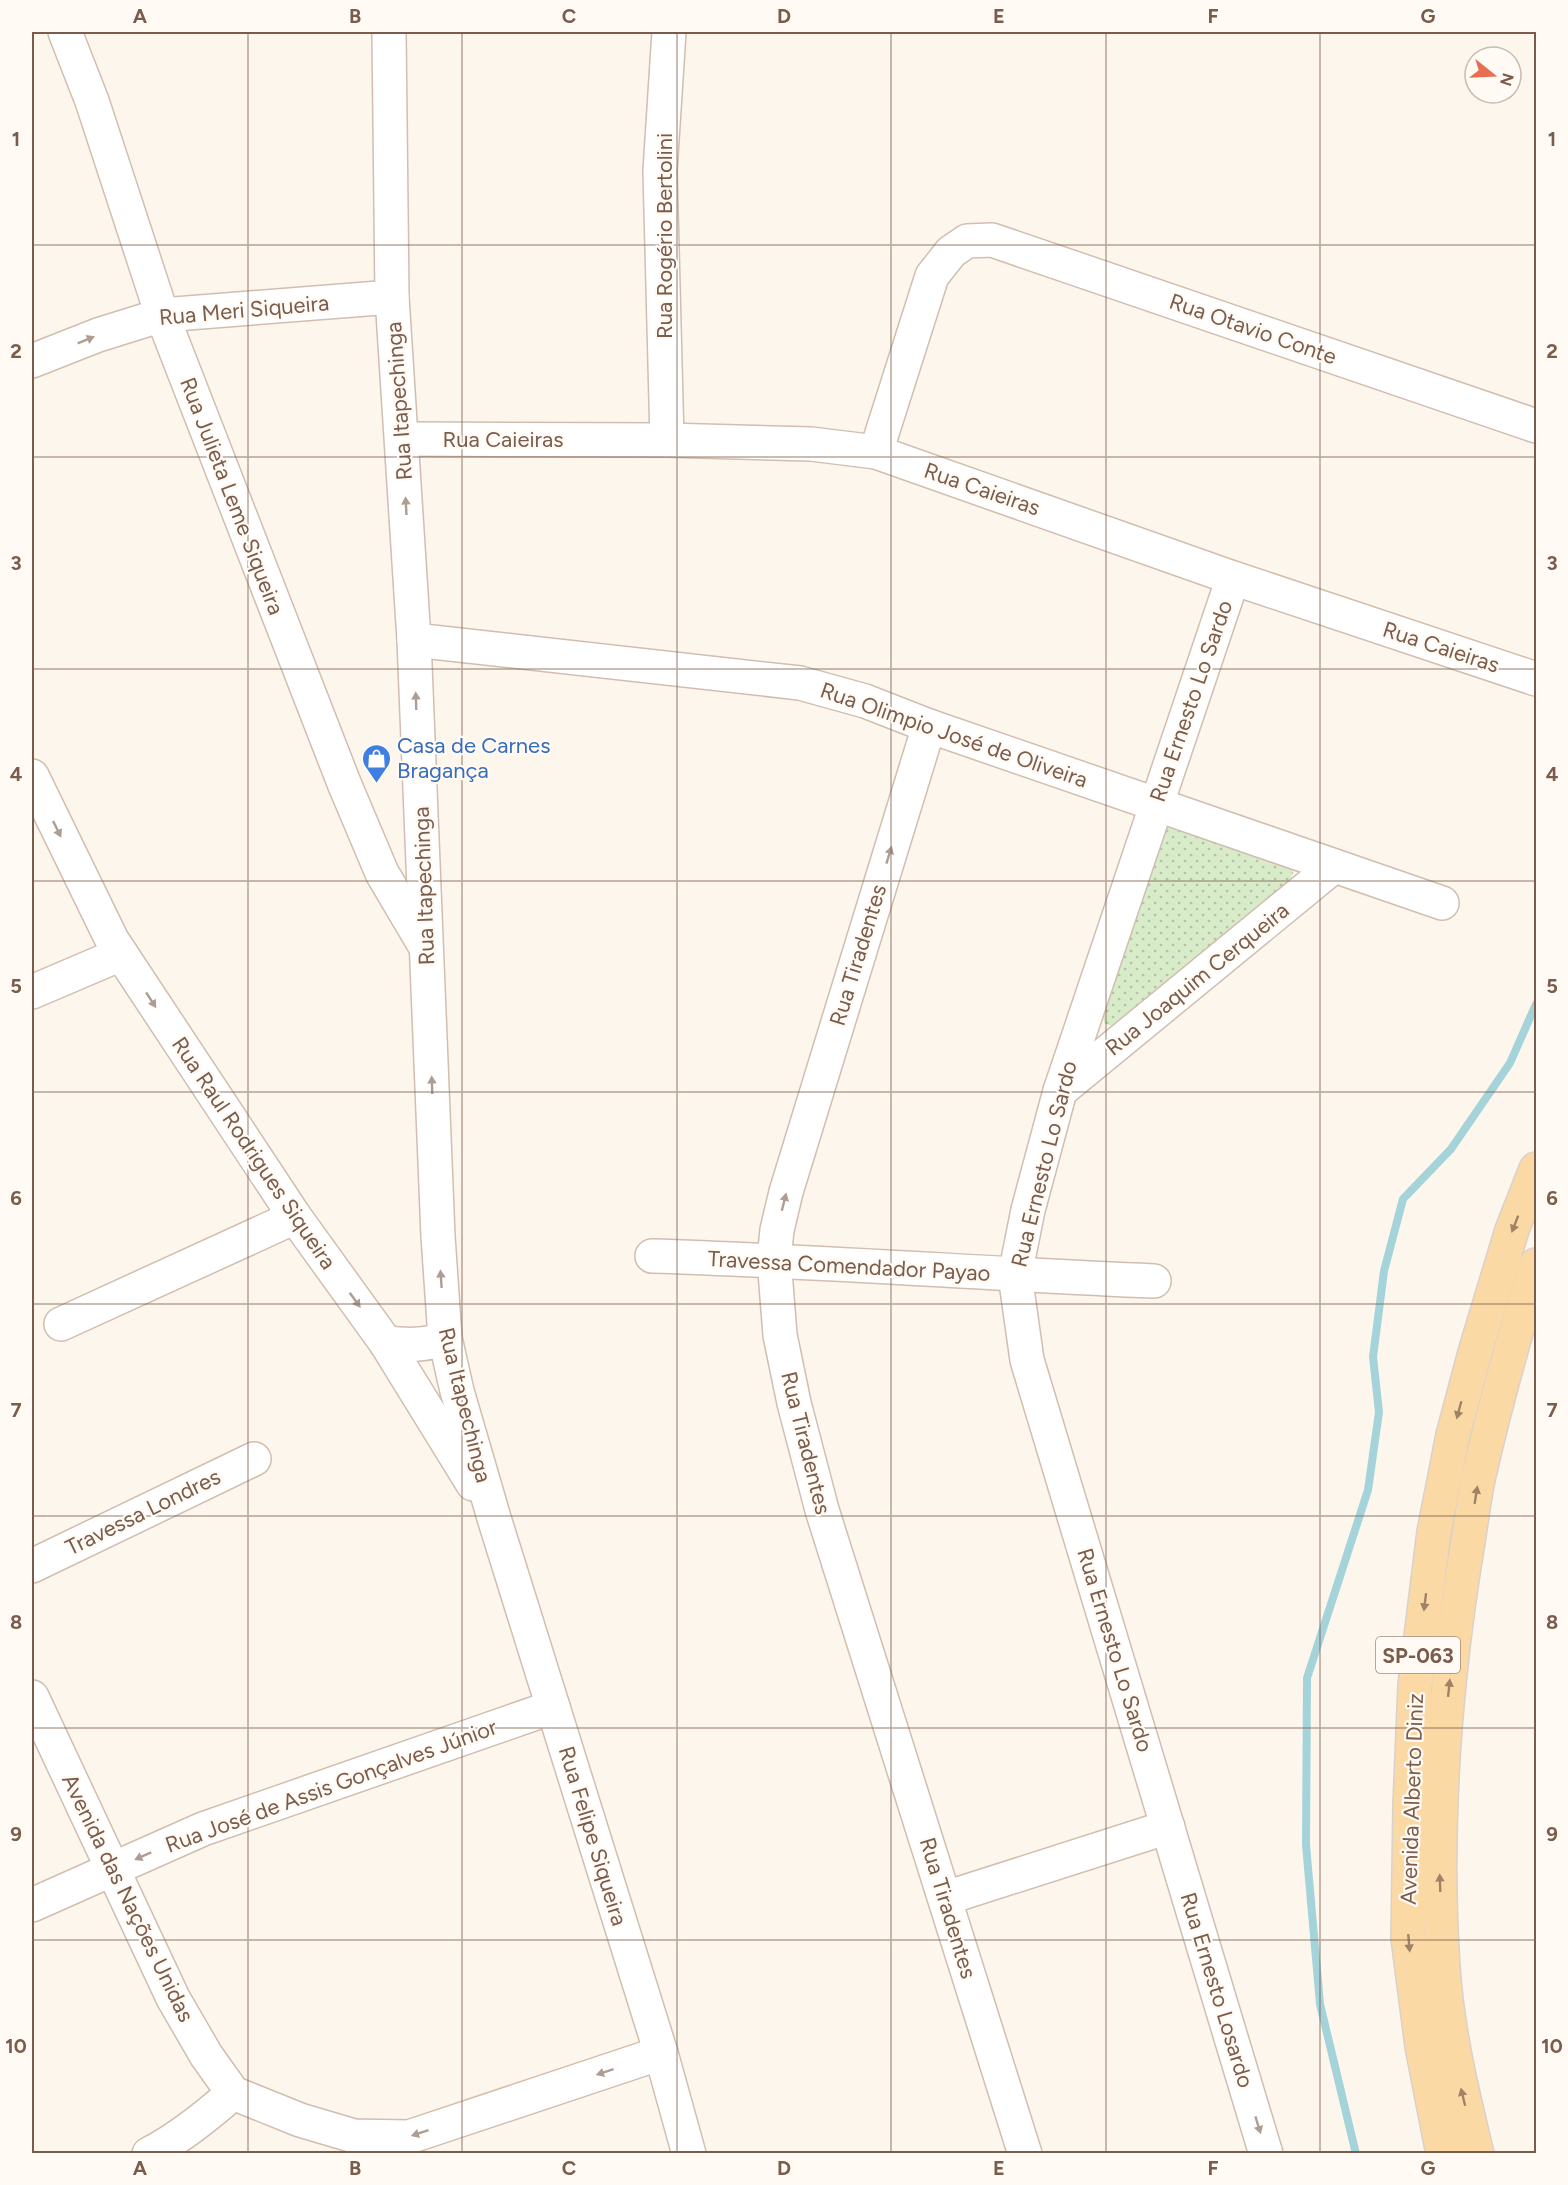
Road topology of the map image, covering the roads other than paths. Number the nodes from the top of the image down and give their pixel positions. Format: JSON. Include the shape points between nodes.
{"nodes":[{"id":1,"x":65,"y":32,"type":"edge"},
{"id":2,"x":389,"y":32,"type":"edge"},
{"id":3,"x":669,"y":32,"type":"edge"},
{"id":4,"x":392,"y":297,"type":"junction"},
{"id":5,"x":162,"y":315,"type":"junction"},
{"id":6,"x":32,"y":361,"type":"edge"},
{"id":7,"x":1536,"y":426,"type":"edge"},
{"id":8,"x":402,"y":439,"type":"junction"},
{"id":9,"x":667,"y":440,"type":"junction"},
{"id":10,"x":876,"y":452,"type":"junction"},
{"id":11,"x":1233,"y":578,"type":"junction"},
{"id":12,"x":414,"y":640,"type":"junction"},
{"id":13,"x":1536,"y":679,"type":"edge"},
{"id":14,"x":929,"y":726,"type":"junction"},
{"id":15,"x":32,"y":777,"type":"edge"},
{"id":16,"x":1156,"y":805,"type":"junction"},
{"id":17,"x":1334,"y":866,"type":"junction"},
{"id":18,"x":1442,"y":903,"type":"dead end"},
{"id":19,"x":427,"y":949,"type":"junction"},
{"id":20,"x":121,"y":954,"type":"junction"},
{"id":21,"x":32,"y":992,"type":"edge"},
{"id":22,"x":1060,"y":1091,"type":"junction"},
{"id":23,"x":1536,"y":1169,"type":"edge"},
{"id":24,"x":295,"y":1217,"type":"junction"},
{"id":25,"x":652,"y":1256,"type":"dead end"},
{"id":26,"x":774,"y":1259,"type":"junction"},
{"id":27,"x":1536,"y":1265,"type":"edge"},
{"id":28,"x":1014,"y":1275,"type":"junction"},
{"id":29,"x":1154,"y":1281,"type":"dead end"},
{"id":30,"x":61,"y":1324,"type":"dead end"},
{"id":31,"x":445,"y":1338,"type":"junction"},
{"id":32,"x":386,"y":1343,"type":"junction"},
{"id":33,"x":254,"y":1459,"type":"dead end"},
{"id":34,"x":494,"y":1518,"type":"junction"},
{"id":35,"x":32,"y":1566,"type":"edge"},
{"id":36,"x":32,"y":1697,"type":"edge"},
{"id":37,"x":553,"y":1707,"type":"junction"},
{"id":38,"x":1168,"y":1827,"type":"junction"},
{"id":39,"x":111,"y":1869,"type":"junction"},
{"id":40,"x":946,"y":1898,"type":"junction"},
{"id":41,"x":32,"y":1905,"type":"edge"},
{"id":42,"x":661,"y":2053,"type":"junction"},
{"id":43,"x":233,"y":2093,"type":"junction"},
{"id":44,"x":149,"y":2154,"type":"edge"},
{"id":45,"x":689,"y":2154,"type":"edge"},
{"id":46,"x":1025,"y":2154,"type":"edge"},
{"id":47,"x":1266,"y":2154,"type":"edge"},
{"id":48,"x":1443,"y":2154,"type":"edge"},
{"id":49,"x":1477,"y":2154,"type":"edge"}],
"edges":[{"from":1,"to":5,"type":"street","name":"Rua Julieta Leme Siqueira","via":[[92,101]]},
{"from":2,"to":4,"type":"street","name":"Rua Itapechinga"},
{"from":3,"to":9,"type":"street","name":"Rua Rogério Bertolini","via":[[660,171]]},
{"from":4,"to":5,"type":"street","name":"Rua Meri Siqueira"},
{"from":4,"to":8,"type":"street","name":"Rua Itapechinga"},
{"from":6,"to":5,"type":"street","name":"Rua Meri Siqueira","one_way":true},
{"from":5,"to":19,"type":"street","name":"Rua Julieta Leme Siqueira","via":[[348,793],[382,873]]},
{"from":7,"to":10,"type":"street","name":"Rua Otavio Conte","via":[[992,240],[967,241],[951,252],[932,276]]},
{"from":8,"to":9,"type":"street","name":"Rua Caieiras"},
{"from":12,"to":8,"type":"street","name":"Rua Itapechinga","one_way":true},
{"from":9,"to":10,"type":"street","name":"Rua Caieiras","via":[[811,444]]},
{"from":10,"to":11,"type":"street","name":"Rua Caieiras"},
{"from":11,"to":13,"type":"street","name":"Rua Caieiras"},
{"from":11,"to":16,"type":"street","name":"Rua Ernesto Lo Sardo"},
{"from":12,"to":14,"type":"street","name":"Rua Olimpio José de Oliveira","via":[[800,683],[865,701]]},
{"from":19,"to":12,"type":"street","name":"Rua Itapechinga","one_way":true},
{"from":14,"to":16,"type":"street","name":"Rua Olimpio José de Oliveira"},
{"from":26,"to":14,"type":"street","name":"Rua Tiradentes","one_way":true,"via":[[786,1192]]},
{"from":15,"to":20,"type":"street","name":"Rua Raul Rodrigues Siqueira","one_way":true},
{"from":16,"to":17,"type":"street","name":"Rua Olimpio José de Oliveira"},
{"from":16,"to":22,"type":"street","name":"Rua Ernesto Lo Sardo"},
{"from":17,"to":18,"type":"street","name":"Rua Olimpio José de Oliveira"},
{"from":17,"to":22,"type":"street","name":"Rua Joaquim Cerqueira"},
{"from":31,"to":19,"type":"street","name":"Rua Itapechinga","one_way":true},
{"from":20,"to":21,"type":"street"},
{"from":20,"to":24,"type":"street","name":"Rua Raul Rodrigues Siqueira","one_way":true},
{"from":22,"to":28,"type":"street","name":"Rua Ernesto Lo Sardo"},
{"from":23,"to":48,"type":"main road","name":"Avenida Alberto Diniz","number":"SP-063","one_way":true,"via":[[1512,1230],[1453,1435],[1434,1532],[1415,1685],[1408,1938],[1422,2046]]},
{"from":24,"to":30,"type":"street"},
{"from":24,"to":32,"type":"street","name":"Rua Raul Rodrigues Siqueira","one_way":true},
{"from":25,"to":26,"type":"street","name":"Travessa Comendador Payao"},
{"from":26,"to":28,"type":"street","name":"Travessa Comendador Payao"},
{"from":26,"to":40,"type":"street","name":"Rua Tiradentes","via":[[780,1335],[822,1510]]},
{"from":49,"to":27,"type":"main road","name":"Avenida Alberto Diniz","number":"SP-063","one_way":true,"via":[[1455,2062],[1443,1968],[1439,1870],[1444,1743],[1456,1615],[1479,1476],[1510,1349]]},
{"from":28,"to":29,"type":"street","name":"Travessa Comendador Payao"},
{"from":28,"to":38,"type":"street","name":"Rua Ernesto Lo Sardo","via":[[1027,1360]]},
{"from":31,"to":32,"type":"street","via":[[429,1344]]},
{"from":31,"to":34,"type":"street","name":"Rua Itapechinga"},
{"from":32,"to":34,"type":"street","name":"Rua Raul Rodrigues Siqueira"},
{"from":33,"to":35,"type":"street","name":"Travessa Londres"},
{"from":34,"to":37,"type":"street","name":"Rua Felipe Siqueira"},
{"from":36,"to":39,"type":"street","name":"Avenida das Nações Unidas"},
{"from":37,"to":39,"type":"street","name":"Rua José de Assis Gonçalves Júnior","one_way":true,"via":[[202,1829]]},
{"from":37,"to":42,"type":"street","name":"Rua Felipe Siqueira"},
{"from":38,"to":40,"type":"street"},
{"from":38,"to":47,"type":"street","name":"Rua Ernesto Losardo","one_way":true},
{"from":39,"to":41,"type":"street","name":"Rua José de Assis Gonçalves Júnior"},
{"from":39,"to":43,"type":"street","name":"Avenida das Nações Unidas","via":[[173,1998]]},
{"from":40,"to":46,"type":"street","name":"Rua Tiradentes"},
{"from":42,"to":43,"type":"street","one_way":true,"via":[[410,2137],[354,2136],[300,2120]]},
{"from":42,"to":45,"type":"street","name":"Rua Felipe Siqueira"},
{"from":43,"to":44,"type":"street","via":[[203,2120]]}]}
